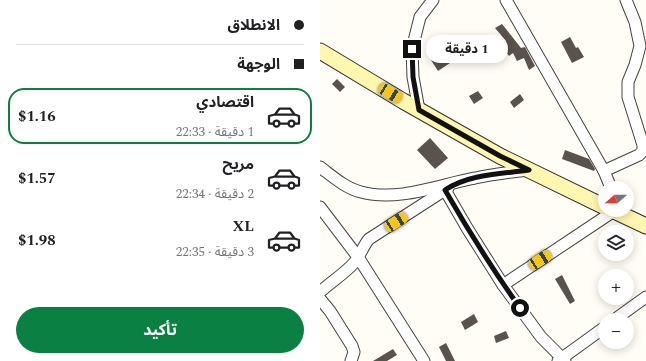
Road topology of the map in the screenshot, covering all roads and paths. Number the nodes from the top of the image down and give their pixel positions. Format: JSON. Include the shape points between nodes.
{"nodes":[{"id":1,"x":433,"y":0,"type":"edge"},
{"id":2,"x":506,"y":0,"type":"edge"},
{"id":3,"x":626,"y":0,"type":"edge"},
{"id":4,"x":320,"y":51,"type":"edge"},
{"id":5,"x":419,"y":110,"type":"junction"},
{"id":6,"x":320,"y":167,"type":"edge"},
{"id":7,"x":529,"y":170,"type":"junction"},
{"id":8,"x":604,"y":171,"type":"junction"},
{"id":9,"x":608,"y":181,"type":"edge"},
{"id":10,"x":456,"y":183,"type":"junction"},
{"id":11,"x":445,"y":190,"type":"junction"},
{"id":12,"x":598,"y":203,"type":"edge"},
{"id":13,"x":320,"y":207,"type":"edge"},
{"id":14,"x":606,"y":217,"type":"edge"},
{"id":15,"x":627,"y":217,"type":"edge"},
{"id":16,"x":646,"y":226,"type":"edge"},
{"id":17,"x":358,"y":257,"type":"junction"},
{"id":18,"x":503,"y":285,"type":"junction"},
{"id":19,"x":320,"y":292,"type":"edge"},
{"id":20,"x":646,"y":297,"type":"edge"},
{"id":21,"x":320,"y":299,"type":"edge"},
{"id":22,"x":624,"y":313,"type":"edge"},
{"id":23,"x":598,"y":332,"type":"edge"},
{"id":24,"x":562,"y":360,"type":"edge"},
{"id":25,"x":351,"y":361,"type":"edge"},
{"id":26,"x":424,"y":361,"type":"edge"}],
"edges":[{"from":1,"to":5,"type":"street","via":[[420,17],[412,49],[413,77]]},
{"from":2,"to":8,"type":"street"},
{"from":3,"to":8,"type":"street","via":[[635,22],[640,46],[628,82],[628,97],[643,151]]},
{"from":4,"to":5,"type":"street"},
{"from":5,"to":7,"type":"street"},
{"from":6,"to":10,"type":"street","via":[[346,186],[378,195],[410,193]]},
{"from":7,"to":10,"type":"street"},
{"from":7,"to":12,"type":"street"},
{"from":8,"to":9,"type":"street"},
{"from":10,"to":11,"type":"street"},
{"from":11,"to":17,"type":"street","via":[[369,239]]},
{"from":11,"to":18,"type":"street"},
{"from":13,"to":17,"type":"street"},
{"from":14,"to":18,"type":"street"},
{"from":15,"to":16,"type":"street"},
{"from":17,"to":19,"type":"street"},
{"from":17,"to":26,"type":"street"},
{"from":18,"to":24,"type":"street","via":[[541,337]]},
{"from":20,"to":22,"type":"street"},
{"from":21,"to":25,"type":"street","via":[[352,346],[354,352]]},
{"from":23,"to":24,"type":"street"}]}
